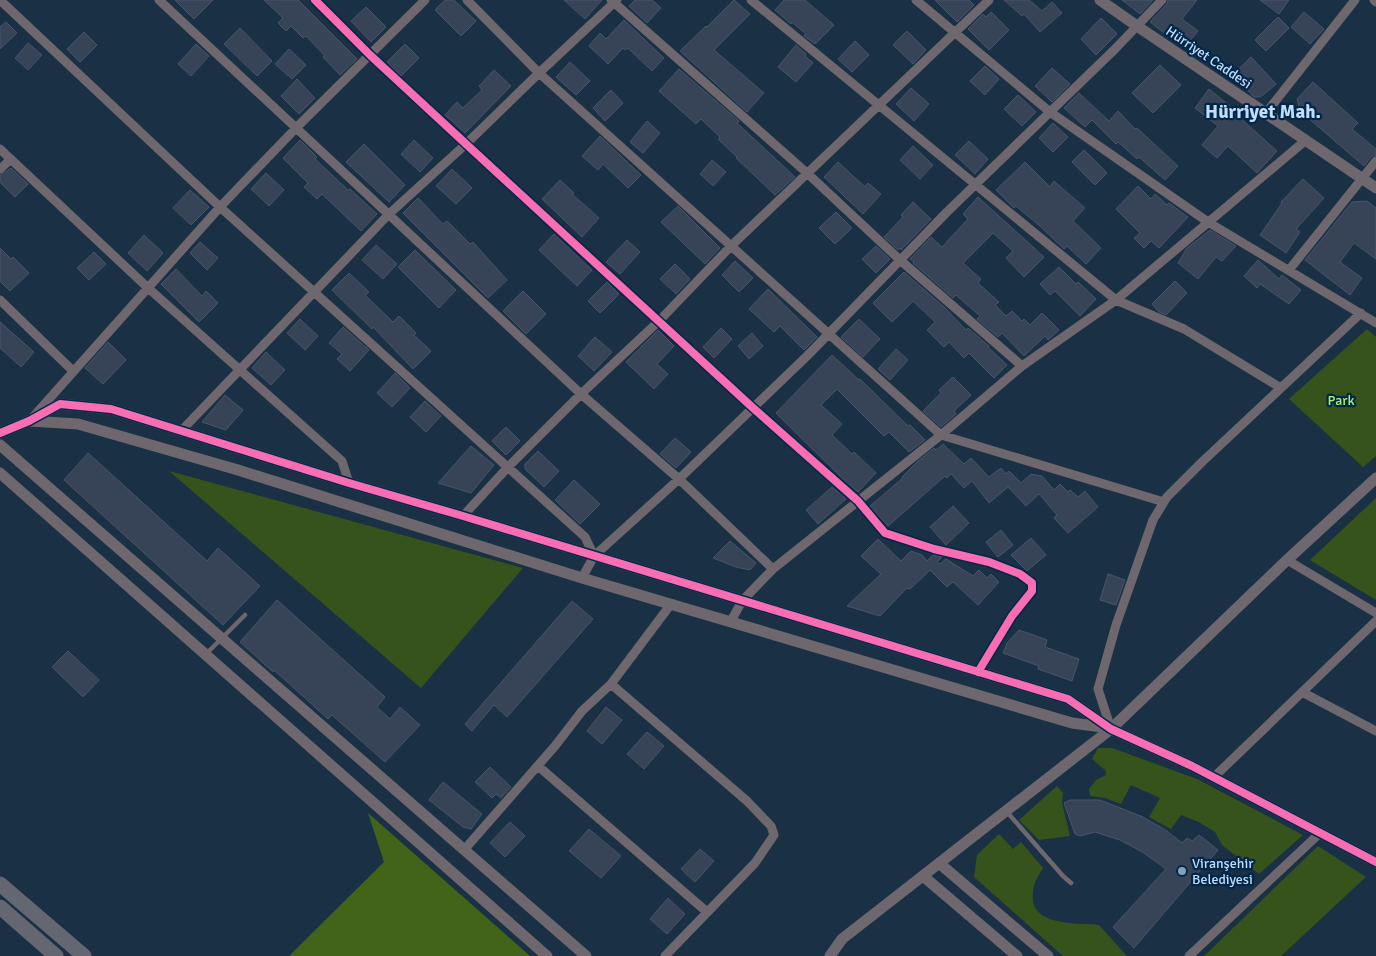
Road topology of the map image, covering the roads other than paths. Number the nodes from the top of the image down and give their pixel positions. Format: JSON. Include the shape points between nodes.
{"nodes":[{"id":1,"x":0,"y":0,"type":"edge"},
{"id":2,"x":159,"y":0,"type":"edge"},
{"id":3,"x":314,"y":0,"type":"edge"},
{"id":4,"x":425,"y":0,"type":"edge"},
{"id":5,"x":467,"y":0,"type":"edge"},
{"id":6,"x":751,"y":0,"type":"edge"},
{"id":7,"x":916,"y":0,"type":"edge"},
{"id":8,"x":989,"y":0,"type":"edge"},
{"id":9,"x":1100,"y":0,"type":"edge"},
{"id":10,"x":1162,"y":0,"type":"edge"},
{"id":11,"x":1355,"y":0,"type":"edge"},
{"id":12,"x":614,"y":1,"type":"edge"},
{"id":13,"x":1136,"y":26,"type":"junction"},
{"id":14,"x":956,"y":32,"type":"junction"},
{"id":15,"x":370,"y":55,"type":"junction"},
{"id":16,"x":539,"y":73,"type":"junction"},
{"id":17,"x":879,"y":106,"type":"junction"},
{"id":18,"x":1050,"y":112,"type":"junction"},
{"id":19,"x":1266,"y":113,"type":"junction"},
{"id":20,"x":296,"y":127,"type":"junction"},
{"id":21,"x":1306,"y":140,"type":"junction"},
{"id":22,"x":466,"y":144,"type":"junction"},
{"id":23,"x":0,"y":149,"type":"edge"},
{"id":24,"x":11,"y":158,"type":"junction"},
{"id":25,"x":1376,"y":162,"type":"edge"},
{"id":26,"x":0,"y":170,"type":"edge"},
{"id":27,"x":807,"y":173,"type":"junction"},
{"id":28,"x":1362,"y":178,"type":"junction"},
{"id":29,"x":975,"y":184,"type":"junction"},
{"id":30,"x":1376,"y":188,"type":"edge"},
{"id":31,"x":220,"y":206,"type":"junction"},
{"id":32,"x":389,"y":214,"type":"junction"},
{"id":33,"x":1208,"y":222,"type":"junction"},
{"id":34,"x":731,"y":246,"type":"junction"},
{"id":35,"x":900,"y":260,"type":"junction"},
{"id":36,"x":1289,"y":270,"type":"junction"},
{"id":37,"x":147,"y":287,"type":"junction"},
{"id":38,"x":314,"y":292,"type":"junction"},
{"id":39,"x":0,"y":300,"type":"edge"},
{"id":40,"x":1116,"y":300,"type":"junction"},
{"id":41,"x":1361,"y":313,"type":"junction"},
{"id":42,"x":659,"y":321,"type":"junction"},
{"id":43,"x":1376,"y":323,"type":"edge"},
{"id":44,"x":828,"y":334,"type":"junction"},
{"id":45,"x":1022,"y":366,"type":"junction"},
{"id":46,"x":239,"y":369,"type":"junction"},
{"id":47,"x":73,"y":371,"type":"junction"},
{"id":48,"x":1281,"y":388,"type":"junction"},
{"id":49,"x":580,"y":394,"type":"junction"},
{"id":50,"x":752,"y":407,"type":"junction"},
{"id":51,"x":29,"y":421,"type":"junction"},
{"id":52,"x":182,"y":430,"type":"junction"},
{"id":53,"x":0,"y":433,"type":"edge"},
{"id":54,"x":941,"y":435,"type":"junction"},
{"id":55,"x":0,"y":445,"type":"edge"},
{"id":56,"x":508,"y":467,"type":"junction"},
{"id":57,"x":0,"y":473,"type":"edge"},
{"id":58,"x":678,"y":478,"type":"junction"},
{"id":59,"x":1376,"y":478,"type":"edge"},
{"id":60,"x":349,"y":483,"type":"junction"},
{"id":61,"x":858,"y":501,"type":"junction"},
{"id":62,"x":1164,"y":502,"type":"junction"},
{"id":63,"x":463,"y":516,"type":"junction"},
{"id":64,"x":594,"y":556,"type":"junction"},
{"id":65,"x":1287,"y":560,"type":"junction"},
{"id":66,"x":773,"y":569,"type":"junction"},
{"id":67,"x":582,"y":578,"type":"junction"},
{"id":68,"x":742,"y":601,"type":"junction"},
{"id":69,"x":671,"y":604,"type":"junction"},
{"id":70,"x":1376,"y":613,"type":"edge"},
{"id":71,"x":245,"y":615,"type":"dead end"},
{"id":72,"x":731,"y":621,"type":"junction"},
{"id":73,"x":1376,"y":621,"type":"edge"},
{"id":74,"x":221,"y":638,"type":"junction"},
{"id":75,"x":206,"y":654,"type":"junction"},
{"id":76,"x":978,"y":672,"type":"junction"},
{"id":77,"x":611,"y":684,"type":"junction"},
{"id":78,"x":1302,"y":692,"type":"junction"},
{"id":79,"x":1111,"y":729,"type":"junction"},
{"id":80,"x":1376,"y":731,"type":"edge"},
{"id":81,"x":538,"y":766,"type":"junction"},
{"id":82,"x":1214,"y":777,"type":"junction"},
{"id":83,"x":1006,"y":811,"type":"junction"},
{"id":84,"x":1320,"y":833,"type":"junction"},
{"id":85,"x":464,"y":850,"type":"junction"},
{"id":86,"x":1376,"y":862,"type":"edge"},
{"id":87,"x":939,"y":863,"type":"junction"},
{"id":88,"x":923,"y":876,"type":"junction"},
{"id":89,"x":1071,"y":883,"type":"dead end"},
{"id":90,"x":0,"y":884,"type":"edge"},
{"id":91,"x":0,"y":907,"type":"edge"},
{"id":92,"x":707,"y":912,"type":"junction"},
{"id":93,"x":56,"y":956,"type":"edge"},
{"id":94,"x":84,"y":956,"type":"edge"},
{"id":95,"x":547,"y":956,"type":"edge"},
{"id":96,"x":586,"y":956,"type":"edge"},
{"id":97,"x":665,"y":956,"type":"edge"},
{"id":98,"x":830,"y":956,"type":"edge"},
{"id":99,"x":1016,"y":956,"type":"edge"},
{"id":100,"x":1048,"y":956,"type":"edge"},
{"id":101,"x":1189,"y":956,"type":"edge"}],
"edges":[{"from":1,"to":31,"type":"street"},
{"from":2,"to":20,"type":"street"},
{"from":3,"to":15,"type":"street"},
{"from":4,"to":15,"type":"street"},
{"from":5,"to":16,"type":"street"},
{"from":6,"to":17,"type":"street"},
{"from":7,"to":14,"type":"street"},
{"from":8,"to":14,"type":"street"},
{"from":9,"to":13,"type":"street","name":"Hürriyet Caddesi"},
{"from":10,"to":13,"type":"street"},
{"from":11,"to":19,"type":"street"},
{"from":12,"to":16,"type":"street"},
{"from":12,"to":27,"type":"street"},
{"from":13,"to":18,"type":"street"},
{"from":13,"to":19,"type":"street","name":"Hürriyet Caddesi"},
{"from":14,"to":17,"type":"street"},
{"from":14,"to":18,"type":"street"},
{"from":15,"to":20,"type":"street"},
{"from":15,"to":22,"type":"street"},
{"from":16,"to":22,"type":"street"},
{"from":16,"to":34,"type":"street"},
{"from":17,"to":27,"type":"street"},
{"from":17,"to":29,"type":"street"},
{"from":18,"to":29,"type":"street"},
{"from":18,"to":33,"type":"street"},
{"from":19,"to":21,"type":"street","name":"Hürriyet Caddesi"},
{"from":20,"to":31,"type":"street"},
{"from":20,"to":32,"type":"street"},
{"from":21,"to":28,"type":"street","name":"Hürriyet Caddesi"},
{"from":21,"to":33,"type":"street"},
{"from":22,"to":32,"type":"street"},
{"from":22,"to":42,"type":"street"},
{"from":23,"to":24,"type":"street"},
{"from":24,"to":26,"type":"street"},
{"from":24,"to":37,"type":"street"},
{"from":25,"to":28,"type":"street"},
{"from":27,"to":34,"type":"street"},
{"from":27,"to":35,"type":"street"},
{"from":28,"to":30,"type":"street","name":"Hürriyet Caddesi"},
{"from":28,"to":36,"type":"street"},
{"from":29,"to":35,"type":"street"},
{"from":29,"to":40,"type":"street"},
{"from":31,"to":37,"type":"street"},
{"from":31,"to":38,"type":"street"},
{"from":32,"to":38,"type":"street"},
{"from":32,"to":49,"type":"street"},
{"from":33,"to":36,"type":"street"},
{"from":33,"to":40,"type":"street"},
{"from":34,"to":42,"type":"street"},
{"from":34,"to":44,"type":"street"},
{"from":35,"to":44,"type":"street"},
{"from":35,"to":45,"type":"street"},
{"from":36,"to":41,"type":"street"},
{"from":37,"to":46,"type":"street"},
{"from":37,"to":47,"type":"street"},
{"from":38,"to":46,"type":"street"},
{"from":38,"to":56,"type":"street"},
{"from":39,"to":47,"type":"street"},
{"from":40,"to":45,"type":"street"},
{"from":40,"to":48,"type":"street","via":[[1184,330]]},
{"from":41,"to":43,"type":"street"},
{"from":41,"to":48,"type":"street"},
{"from":42,"to":49,"type":"street"},
{"from":42,"to":50,"type":"street"},
{"from":44,"to":50,"type":"street"},
{"from":44,"to":54,"type":"street"},
{"from":45,"to":54,"type":"street"},
{"from":46,"to":52,"type":"street"},
{"from":46,"to":60,"type":"street","via":[[342,461]]},
{"from":47,"to":51,"type":"street"},
{"from":48,"to":62,"type":"street"},
{"from":49,"to":56,"type":"street"},
{"from":49,"to":58,"type":"street"},
{"from":50,"to":58,"type":"street"},
{"from":50,"to":61,"type":"street"},
{"from":51,"to":52,"type":"street","via":[[60,404],[111,409]]},
{"from":51,"to":53,"type":"street"},
{"from":51,"to":67,"type":"street","via":[[78,424],[238,470]]},
{"from":52,"to":60,"type":"street"},
{"from":54,"to":61,"type":"street"},
{"from":54,"to":62,"type":"street"},
{"from":55,"to":74,"type":"street"},
{"from":56,"to":63,"type":"street"},
{"from":56,"to":64,"type":"street","via":[[585,537]]},
{"from":57,"to":75,"type":"street"},
{"from":58,"to":64,"type":"street"},
{"from":58,"to":66,"type":"street"},
{"from":59,"to":65,"type":"street"},
{"from":60,"to":63,"type":"street"},
{"from":61,"to":66,"type":"street"},
{"from":61,"to":76,"type":"street","via":[[885,533],[989,562],[1020,574],[1032,583],[1032,591],[1012,616]]},
{"from":62,"to":79,"type":"street","via":[[1147,537],[1116,625],[1098,689]]},
{"from":63,"to":64,"type":"street"},
{"from":64,"to":67,"type":"street"},
{"from":64,"to":68,"type":"street"},
{"from":65,"to":70,"type":"street"},
{"from":65,"to":79,"type":"street"},
{"from":66,"to":68,"type":"street"},
{"from":67,"to":69,"type":"street"},
{"from":68,"to":72,"type":"street"},
{"from":68,"to":76,"type":"street"},
{"from":69,"to":72,"type":"street"},
{"from":69,"to":77,"type":"street"},
{"from":71,"to":74,"type":"lane"},
{"from":72,"to":79,"type":"street","via":[[1072,723]]},
{"from":73,"to":78,"type":"street"},
{"from":74,"to":75,"type":"lane"},
{"from":74,"to":85,"type":"street"},
{"from":75,"to":95,"type":"street"},
{"from":76,"to":79,"type":"street","via":[[1068,699]]},
{"from":77,"to":81,"type":"street","via":[[582,711]]},
{"from":77,"to":92,"type":"street","via":[[747,801],[771,826],[774,835],[755,863]]},
{"from":78,"to":80,"type":"street"},
{"from":78,"to":82,"type":"street"},
{"from":79,"to":82,"type":"street"},
{"from":79,"to":83,"type":"street"},
{"from":81,"to":85,"type":"street"},
{"from":81,"to":92,"type":"street"},
{"from":82,"to":84,"type":"street"},
{"from":83,"to":87,"type":"street"},
{"from":83,"to":89,"type":"lane"},
{"from":84,"to":86,"type":"street"},
{"from":84,"to":101,"type":"street"},
{"from":85,"to":96,"type":"street"},
{"from":87,"to":88,"type":"street"},
{"from":87,"to":100,"type":"street"},
{"from":88,"to":98,"type":"street","via":[[842,939]]},
{"from":88,"to":99,"type":"street"},
{"from":90,"to":94,"type":"highway"},
{"from":91,"to":93,"type":"highway"},
{"from":92,"to":97,"type":"street"}]}
